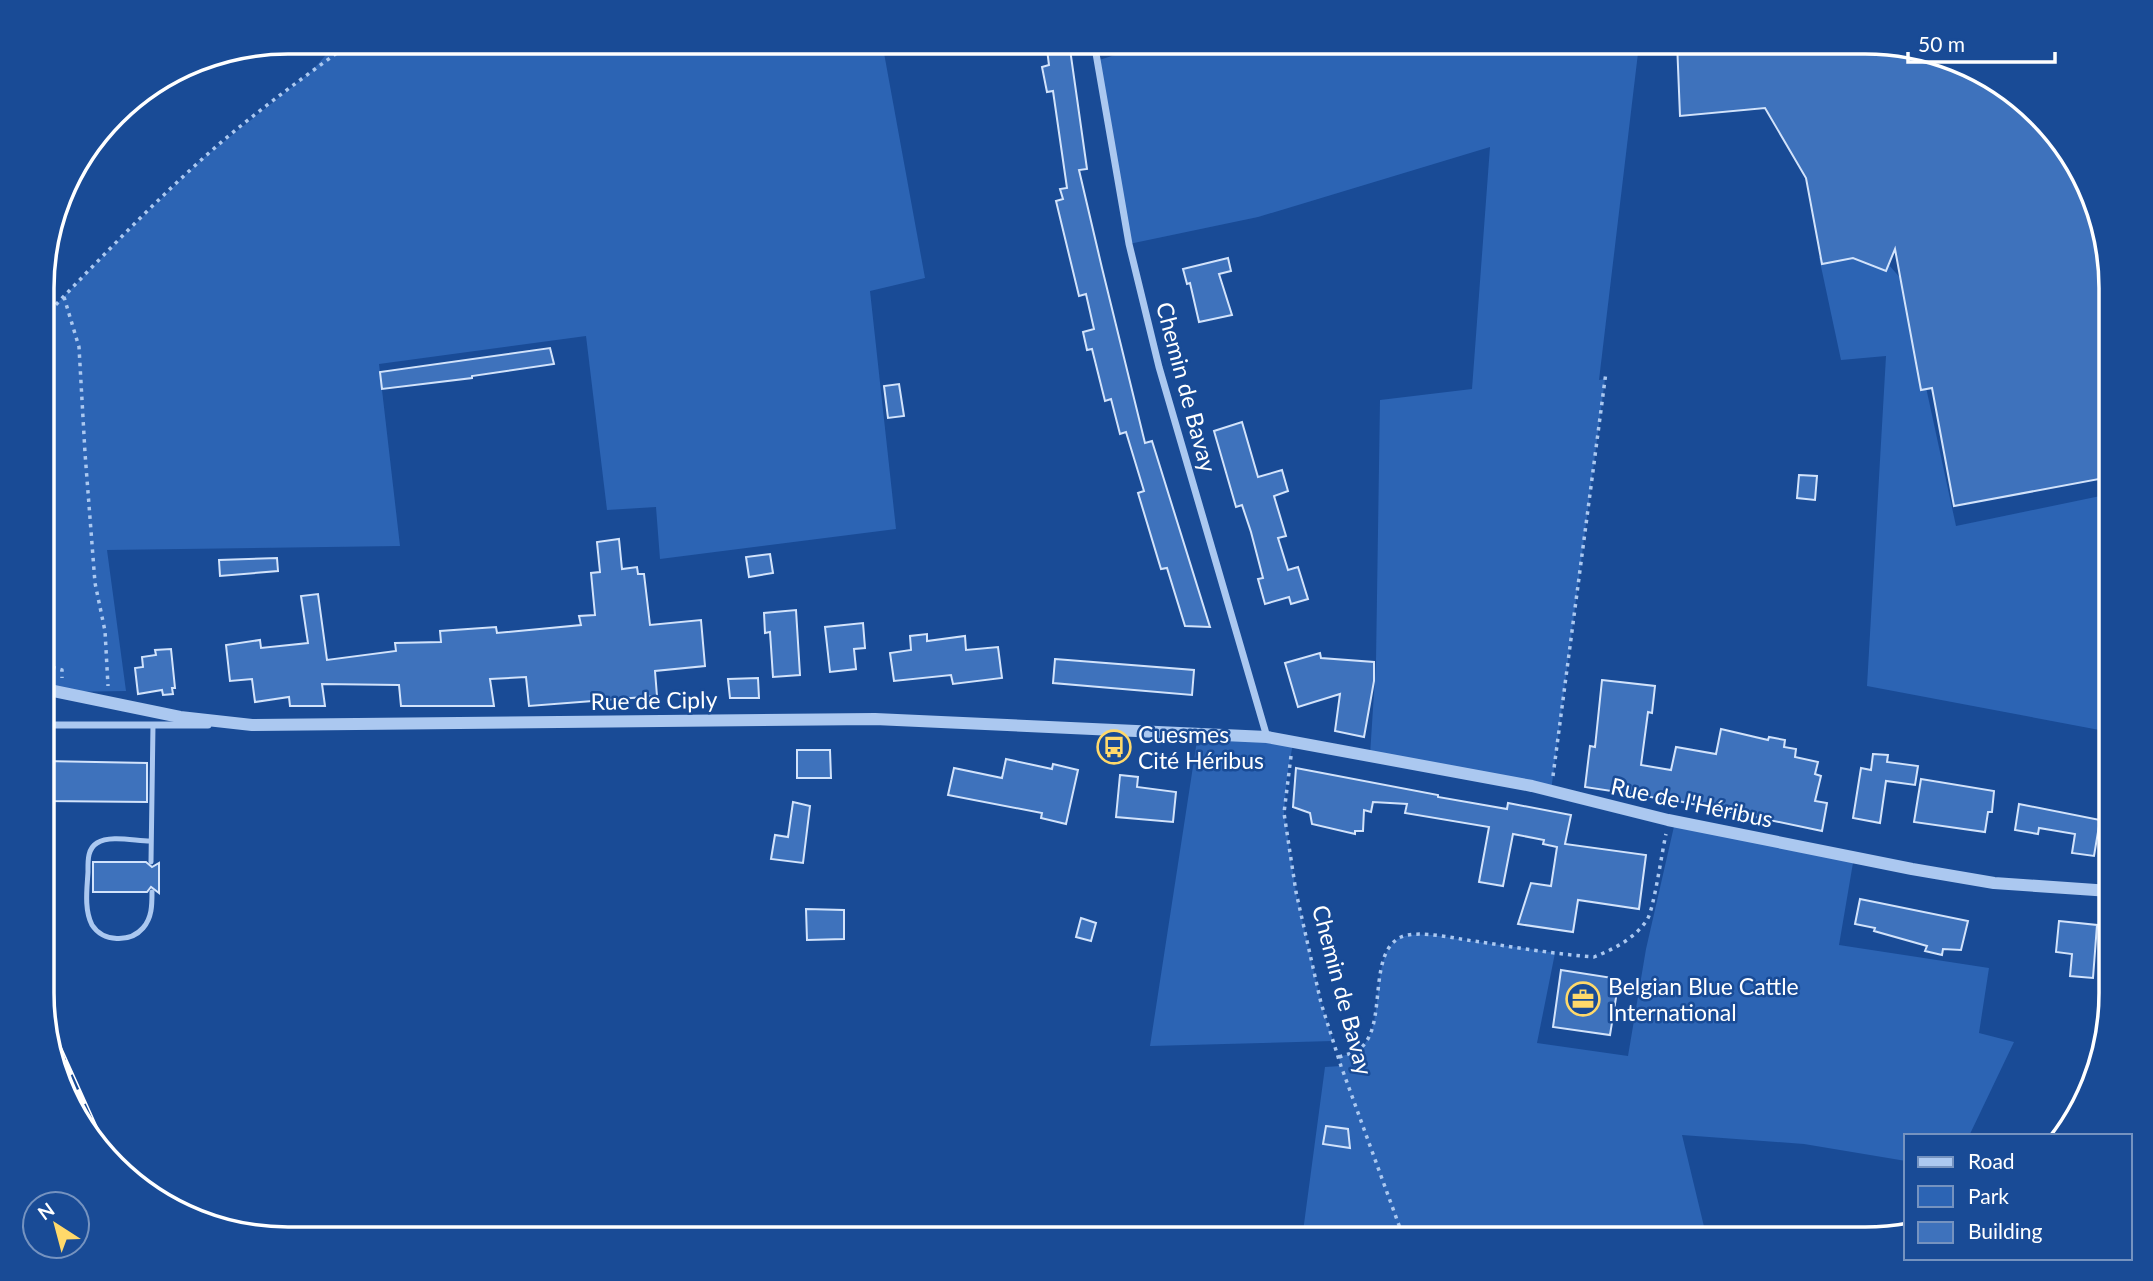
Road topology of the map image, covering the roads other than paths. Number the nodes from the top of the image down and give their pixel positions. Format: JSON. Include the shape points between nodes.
{"nodes":[{"id":1,"x":1096,"y":54,"type":"edge"},
{"id":2,"x":54,"y":691,"type":"edge"},
{"id":3,"x":54,"y":725,"type":"edge"},
{"id":4,"x":153,"y":725,"type":"junction"},
{"id":5,"x":252,"y":725,"type":"junction"},
{"id":6,"x":1267,"y":737,"type":"junction"},
{"id":7,"x":150,"y":841,"type":"junction"},
{"id":8,"x":151,"y":862,"type":"dead end"},
{"id":9,"x":2098,"y":890,"type":"edge"},
{"id":10,"x":152,"y":892,"type":"dead end"}],
"edges":[{"from":1,"to":6,"type":"street","name":"Chemin de Bavay","via":[[1129,244],[1159,367]]},
{"from":2,"to":5,"type":"street","name":"Rue de Ciply","via":[[180,717]]},
{"from":3,"to":4,"type":"street"},
{"from":4,"to":5,"type":"street"},
{"from":4,"to":7,"type":"lane"},
{"from":5,"to":6,"type":"street","name":"Rue de Ciply","via":[[875,719]]},
{"from":6,"to":9,"type":"street","name":"Rue de l'Héribus","via":[[1532,786],[1668,820],[1912,869],[1994,883]]},
{"from":7,"to":8,"type":"lane"},
{"from":7,"to":10,"type":"lane","via":[[107,840],[92,847],[87,912],[99,933],[110,938],[133,936],[149,918]]}]}
